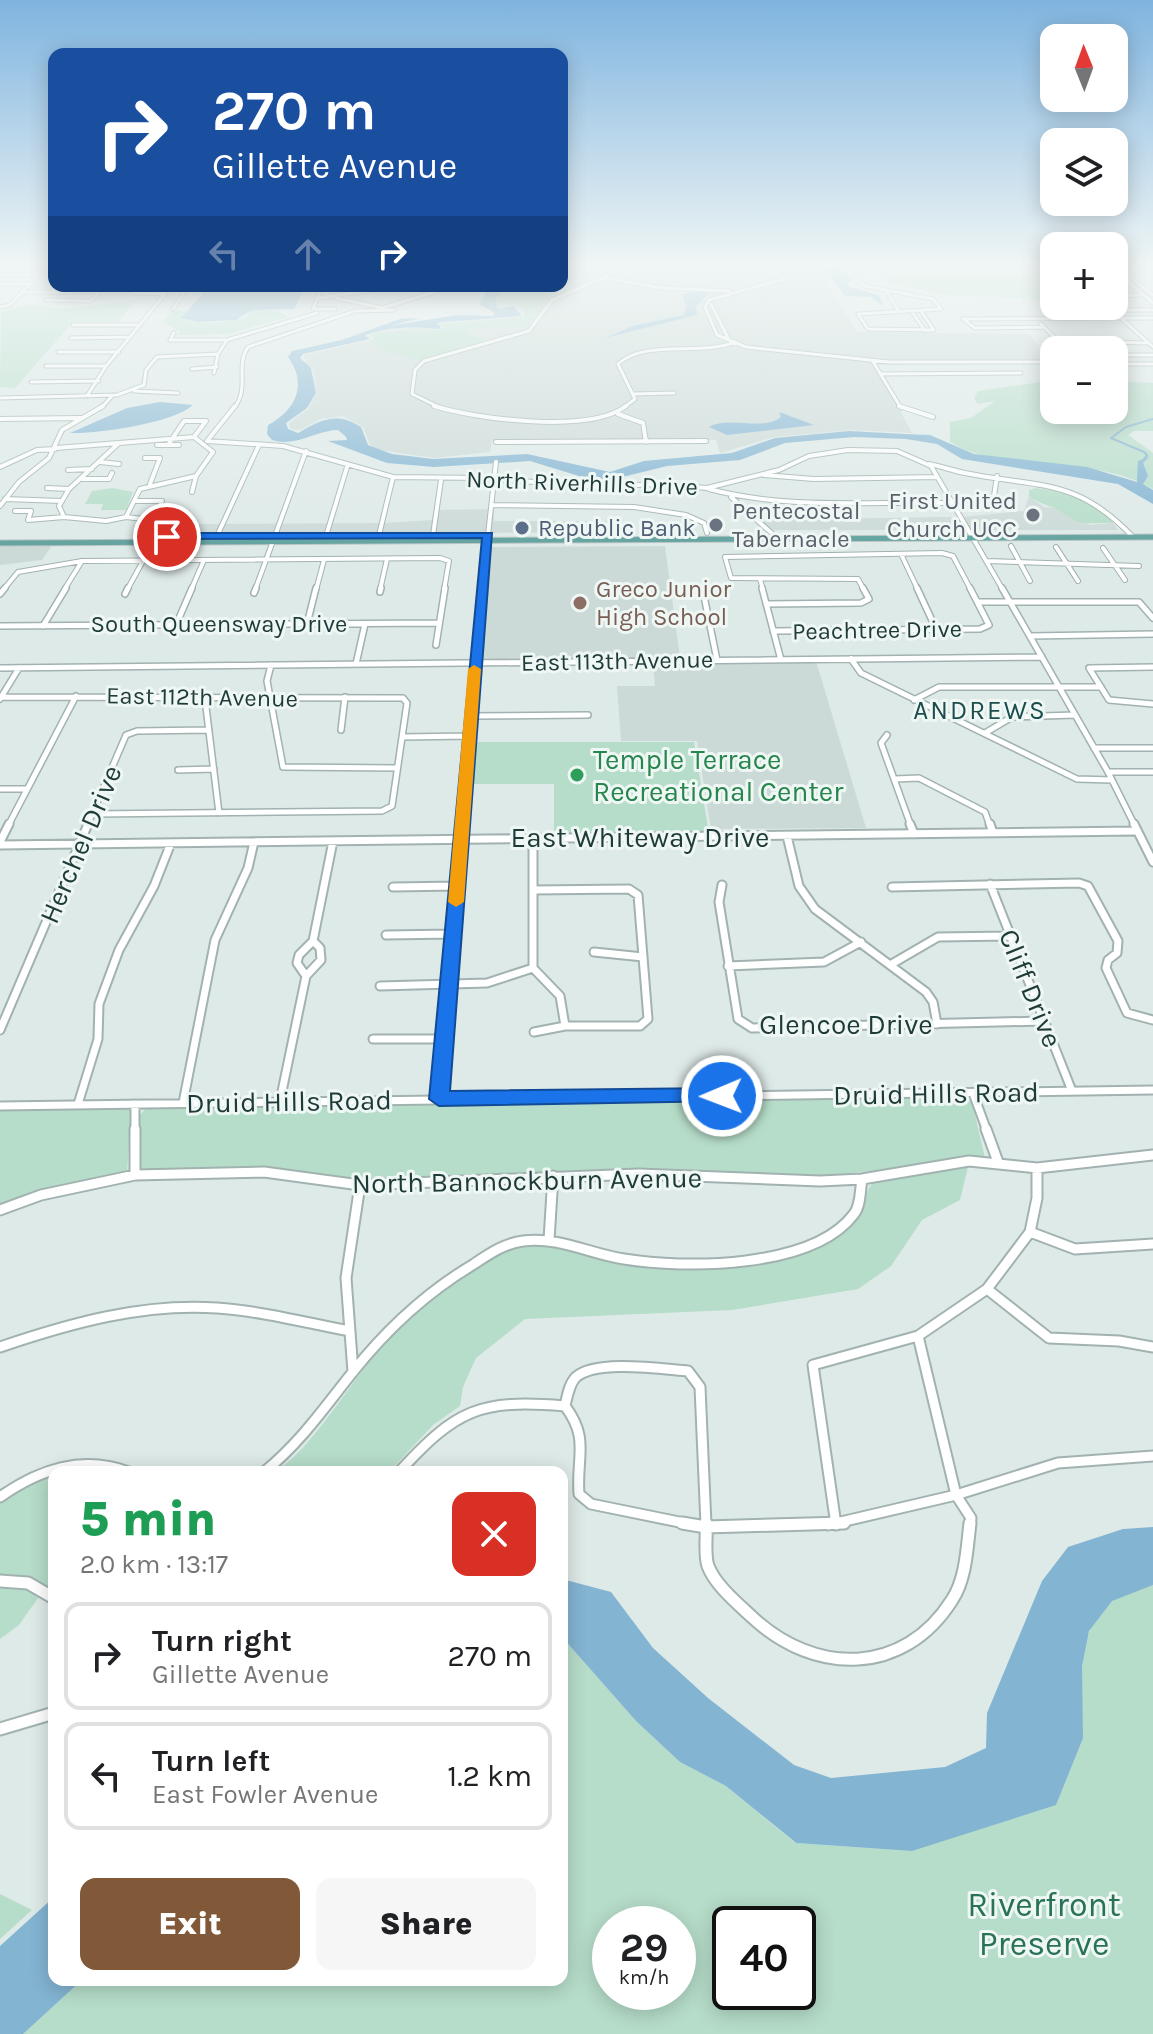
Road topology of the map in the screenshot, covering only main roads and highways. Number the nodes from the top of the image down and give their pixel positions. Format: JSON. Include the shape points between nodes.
{"nodes":[{"id":1,"x":1153,"y":531,"type":"edge"},
{"id":2,"x":1130,"y":534,"type":"junction"},
{"id":3,"x":775,"y":535,"type":"junction"},
{"id":4,"x":488,"y":537,"type":"junction"},
{"id":5,"x":1153,"y":537,"type":"edge"},
{"id":6,"x":273,"y":538,"type":"junction"},
{"id":7,"x":1,"y":542,"type":"edge"}],
"edges":[{"from":1,"to":2,"type":"main road"},
{"from":2,"to":3,"type":"main road"},
{"from":2,"to":5,"type":"main road"},
{"from":3,"to":4,"type":"main road"},
{"from":3,"to":4,"type":"main road"},
{"from":4,"to":6,"type":"main road"},
{"from":4,"to":6,"type":"main road"},
{"from":6,"to":7,"type":"main road"},
{"from":6,"to":7,"type":"main road"}]}
